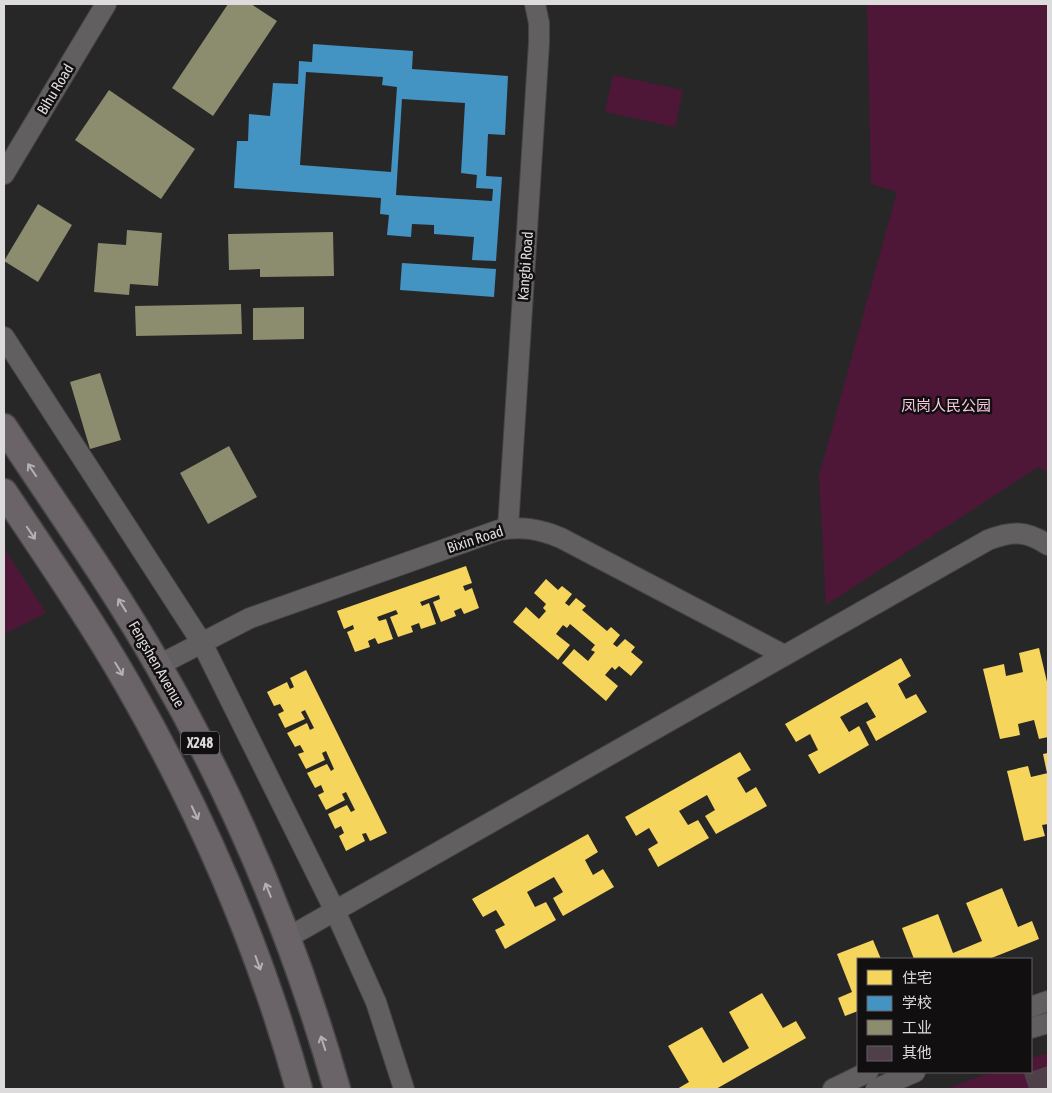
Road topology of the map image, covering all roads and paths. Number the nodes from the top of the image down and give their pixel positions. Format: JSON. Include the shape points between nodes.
{"nodes":[{"id":1,"x":106,"y":4,"type":"edge"},
{"id":2,"x":536,"y":4,"type":"edge"},
{"id":3,"x":4,"y":174,"type":"edge"},
{"id":4,"x":4,"y":337,"type":"edge"},
{"id":5,"x":4,"y":427,"type":"edge"},
{"id":6,"x":4,"y":492,"type":"edge"},
{"id":7,"x":508,"y":528,"type":"junction"},
{"id":8,"x":1048,"y":545,"type":"edge"},
{"id":9,"x":202,"y":643,"type":"junction"},
{"id":10,"x":784,"y":655,"type":"junction"},
{"id":11,"x":158,"y":665,"type":"junction"},
{"id":12,"x":335,"y":911,"type":"junction"},
{"id":13,"x":287,"y":938,"type":"junction"},
{"id":14,"x":1048,"y":1001,"type":"edge"},
{"id":15,"x":1032,"y":1007,"type":"edge"},
{"id":16,"x":1048,"y":1022,"type":"edge"},
{"id":17,"x":1032,"y":1028,"type":"edge"},
{"id":18,"x":866,"y":1073,"type":"edge"},
{"id":19,"x":913,"y":1073,"type":"edge"},
{"id":20,"x":299,"y":1089,"type":"edge"},
{"id":21,"x":337,"y":1089,"type":"edge"},
{"id":22,"x":404,"y":1089,"type":"edge"},
{"id":23,"x":833,"y":1089,"type":"edge"},
{"id":24,"x":876,"y":1089,"type":"edge"}],
"edges":[{"from":1,"to":3,"type":"street","name":"Bihu Road"},
{"from":2,"to":7,"type":"street","name":"Kangbi Road","via":[[539,43]]},
{"from":4,"to":9,"type":"street"},
{"from":11,"to":5,"type":"main road","name":"Fengshen Avenue","number":"X248","one_way":true,"via":[[122,604]]},
{"from":6,"to":20,"type":"main road","number":"X248","one_way":true,"via":[[132,691],[184,792],[248,936]]},
{"from":7,"to":9,"type":"street","name":"Bixin Road","via":[[250,618]]},
{"from":7,"to":10,"type":"street","name":"Bixin Road","via":[[547,532]]},
{"from":8,"to":10,"type":"street","via":[[1021,533],[1004,534],[988,540]]},
{"from":9,"to":11,"type":"street","name":"Bixin Road"},
{"from":9,"to":12,"type":"street"},
{"from":10,"to":12,"type":"street"},
{"from":13,"to":11,"type":"main road","name":"Fengshen Avenue","number":"X248","one_way":true,"via":[[225,792]]},
{"from":12,"to":13,"type":"street"},
{"from":12,"to":22,"type":"street","via":[[376,1002]]},
{"from":21,"to":13,"type":"main road","name":"Fengshen Avenue","number":"X248","one_way":true},
{"from":14,"to":15,"type":"street"},
{"from":16,"to":17,"type":"street"},
{"from":18,"to":23,"type":"street"},
{"from":19,"to":24,"type":"street"}]}
